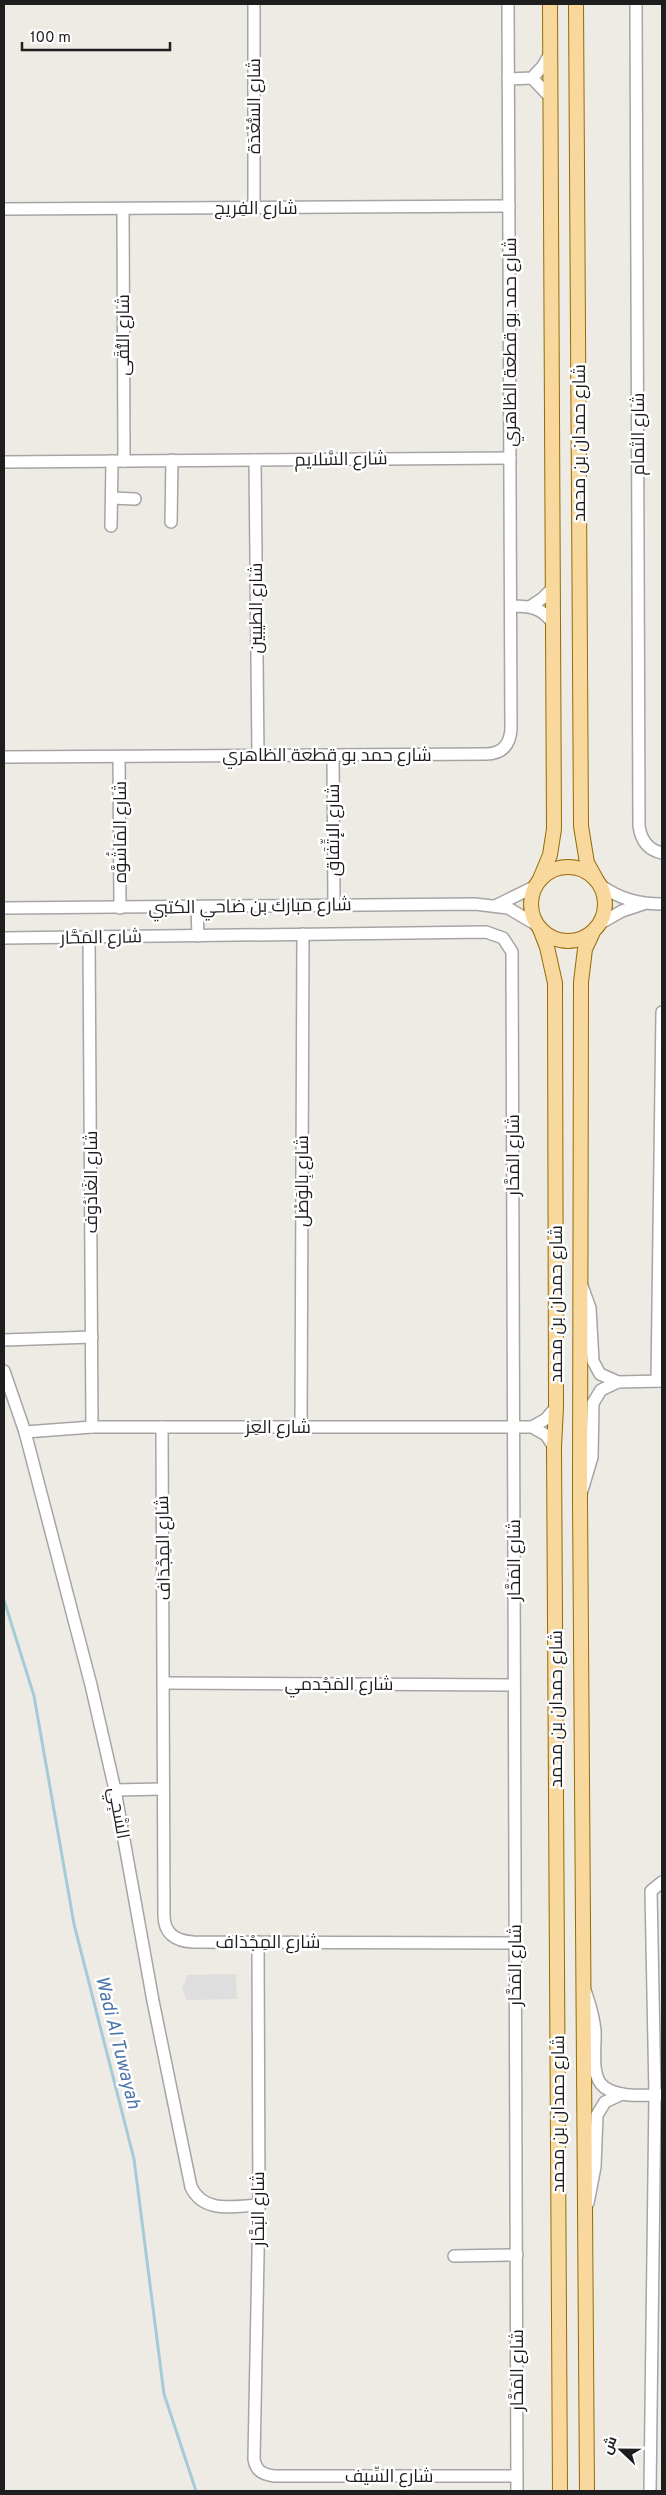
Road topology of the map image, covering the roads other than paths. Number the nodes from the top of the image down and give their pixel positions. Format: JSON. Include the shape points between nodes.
{"nodes":[{"id":1,"x":254,"y":4,"type":"edge"},
{"id":2,"x":508,"y":4,"type":"edge"},
{"id":3,"x":550,"y":4,"type":"edge"},
{"id":4,"x":576,"y":4,"type":"edge"},
{"id":5,"x":636,"y":4,"type":"edge"},
{"id":6,"x":551,"y":52,"type":"junction"},
{"id":7,"x":532,"y":78,"type":"junction"},
{"id":8,"x":508,"y":79,"type":"junction"},
{"id":9,"x":550,"y":97,"type":"junction"},
{"id":10,"x":508,"y":206,"type":"junction"},
{"id":11,"x":254,"y":208,"type":"junction"},
{"id":12,"x":4,"y":209,"type":"edge"},
{"id":13,"x":123,"y":209,"type":"junction"},
{"id":14,"x":510,"y":458,"type":"junction"},
{"id":15,"x":172,"y":460,"type":"junction"},
{"id":16,"x":255,"y":460,"type":"junction"},
{"id":17,"x":118,"y":461,"type":"junction"},
{"id":18,"x":4,"y":462,"type":"edge"},
{"id":19,"x":112,"y":498,"type":"junction"},
{"id":20,"x":134,"y":499,"type":"dead end"},
{"id":21,"x":171,"y":522,"type":"dead end"},
{"id":22,"x":111,"y":526,"type":"dead end"},
{"id":23,"x":553,"y":588,"type":"junction"},
{"id":24,"x":511,"y":606,"type":"junction"},
{"id":25,"x":531,"y":606,"type":"junction"},
{"id":26,"x":553,"y":623,"type":"junction"},
{"id":27,"x":333,"y":755,"type":"junction"},
{"id":28,"x":258,"y":756,"type":"junction"},
{"id":29,"x":4,"y":757,"type":"edge"},
{"id":30,"x":119,"y":757,"type":"junction"},
{"id":31,"x":662,"y":853,"type":"edge"},
{"id":32,"x":538,"y":882,"type":"junction"},
{"id":33,"x":598,"y":882,"type":"junction"},
{"id":34,"x":645,"y":904,"type":"junction"},
{"id":35,"x":662,"y":904,"type":"edge"},
{"id":36,"x":334,"y":905,"type":"junction"},
{"id":37,"x":497,"y":905,"type":"junction"},
{"id":38,"x":197,"y":906,"type":"junction"},
{"id":39,"x":4,"y":908,"type":"edge"},
{"id":40,"x":120,"y":908,"type":"junction"},
{"id":41,"x":538,"y":927,"type":"junction"},
{"id":42,"x":596,"y":928,"type":"junction"},
{"id":43,"x":303,"y":934,"type":"junction"},
{"id":44,"x":198,"y":936,"type":"junction"},
{"id":45,"x":89,"y":937,"type":"junction"},
{"id":46,"x":4,"y":938,"type":"edge"},
{"id":47,"x":662,"y":1012,"type":"edge"},
{"id":48,"x":661,"y":1172,"type":"edge"},
{"id":49,"x":581,"y":1283,"type":"junction"},
{"id":50,"x":92,"y":1337,"type":"junction"},
{"id":51,"x":4,"y":1340,"type":"edge"},
{"id":52,"x":4,"y":1371,"type":"edge"},
{"id":53,"x":659,"y":1381,"type":"edge"},
{"id":54,"x":618,"y":1382,"type":"junction"},
{"id":55,"x":556,"y":1406,"type":"junction"},
{"id":56,"x":92,"y":1427,"type":"junction"},
{"id":57,"x":162,"y":1427,"type":"junction"},
{"id":58,"x":302,"y":1427,"type":"junction"},
{"id":59,"x":514,"y":1427,"type":"junction"},
{"id":60,"x":532,"y":1427,"type":"junction"},
{"id":61,"x":25,"y":1432,"type":"junction"},
{"id":62,"x":554,"y":1447,"type":"junction"},
{"id":63,"x":580,"y":1498,"type":"junction"},
{"id":64,"x":164,"y":1683,"type":"junction"},
{"id":65,"x":514,"y":1685,"type":"junction"},
{"id":66,"x":164,"y":1789,"type":"junction"},
{"id":67,"x":115,"y":1790,"type":"junction"},
{"id":68,"x":662,"y":1882,"type":"edge"},
{"id":69,"x":258,"y":1942,"type":"junction"},
{"id":70,"x":515,"y":1943,"type":"junction"},
{"id":71,"x":584,"y":1989,"type":"junction"},
{"id":72,"x":658,"y":2010,"type":"edge"},
{"id":73,"x":622,"y":2094,"type":"junction"},
{"id":74,"x":659,"y":2095,"type":"edge"},
{"id":75,"x":259,"y":2205,"type":"junction"},
{"id":76,"x":585,"y":2215,"type":"junction"},
{"id":77,"x":454,"y":2256,"type":"dead end"},
{"id":78,"x":516,"y":2256,"type":"junction"},
{"id":79,"x":657,"y":2321,"type":"edge"},
{"id":80,"x":262,"y":2473,"type":"joint"},
{"id":81,"x":516,"y":2476,"type":"junction"},
{"id":82,"x":517,"y":2491,"type":"edge"},
{"id":83,"x":560,"y":2491,"type":"edge"},
{"id":84,"x":587,"y":2491,"type":"edge"},
{"id":85,"x":650,"y":2491,"type":"edge"}],
"edges":[{"from":1,"to":11,"type":"street","name":"شارع السُّعْدَة"},
{"from":2,"to":8,"type":"street","name":"شارع حمد بو قطعة الظاهري"},
{"from":3,"to":6,"type":"main road","name":"شارع حمدان بن محمد"},
{"from":4,"to":33,"type":"main road","name":"شارع حمدان بن محمد","via":[[581,826],[587,863]]},
{"from":5,"to":31,"type":"street","name":"شارع الثمام","via":[[639,826],[645,843]]},
{"from":6,"to":7,"type":"street"},
{"from":6,"to":9,"type":"main road","name":"شارع حمدان بن محمد"},
{"from":7,"to":8,"type":"street"},
{"from":7,"to":9,"type":"street"},
{"from":8,"to":10,"type":"street","name":"شارع حمد بو قطعة الظاهري"},
{"from":9,"to":23,"type":"main road","name":"شارع حمدان بن محمد"},
{"from":10,"to":11,"type":"street","name":"شارع الفِريج"},
{"from":10,"to":14,"type":"street","name":"شارع حمد بو قطعة الظاهري"},
{"from":11,"to":13,"type":"street","name":"شارع الفِريج"},
{"from":12,"to":13,"type":"street","name":"شارع الفِريج"},
{"from":13,"to":17,"type":"street","name":"شارع التُّقَى"},
{"from":14,"to":16,"type":"street","name":"شارع السَّلايم"},
{"from":14,"to":24,"type":"street","name":"شارع حمد بو قطعة الظاهري"},
{"from":15,"to":16,"type":"street","name":"شارع السَّلايم"},
{"from":15,"to":17,"type":"street","name":"شارع السَّلايم"},
{"from":15,"to":21,"type":"street"},
{"from":16,"to":28,"type":"street","name":"شارع الطيبين"},
{"from":17,"to":18,"type":"street","name":"شارع السَّلايم"},
{"from":17,"to":19,"type":"street","name":"شارع التُّقَى"},
{"from":19,"to":20,"type":"street"},
{"from":19,"to":22,"type":"street","name":"شارع التُّقَى"},
{"from":23,"to":25,"type":"street"},
{"from":23,"to":26,"type":"main road","name":"شارع حمدان بن محمد"},
{"from":24,"to":25,"type":"street"},
{"from":24,"to":27,"type":"street","name":"شارع حمد بو قطعة الظاهري","via":[[511,734],[501,751],[486,754]]},
{"from":25,"to":26,"type":"street","via":[[544,612]]},
{"from":26,"to":32,"type":"main road","name":"شارع حمدان بن محمد","via":[[554,829],[550,855]]},
{"from":27,"to":28,"type":"street","name":"شارع حمد بو قطعة الظاهري"},
{"from":27,"to":36,"type":"street","name":"شارع الإتِّفَاق"},
{"from":28,"to":30,"type":"street","name":"شارع حمد بو قطعة الظاهري"},
{"from":29,"to":30,"type":"street","name":"شارع حمد بو قطعة الظاهري"},
{"from":30,"to":40,"type":"street","name":"شارع المَاشُوَّه"},
{"from":32,"to":33,"type":"main road","via":[[562,867],[574,867],[586,871]]},
{"from":32,"to":37,"type":"street","name":"شارع مبارك بن ضاحي الكتبي"},
{"from":32,"to":41,"type":"main road","via":[[531,906]]},
{"from":33,"to":34,"type":"street","via":[[621,898]]},
{"from":33,"to":42,"type":"main road","via":[[606,904]]},
{"from":34,"to":35,"type":"street"},
{"from":34,"to":42,"type":"street","via":[[622,911]]},
{"from":36,"to":37,"type":"street","name":"شارع مبارك بن ضاحي الكتبي"},
{"from":36,"to":38,"type":"street","name":"شارع مبارك بن ضاحي الكتبي"},
{"from":37,"to":41,"type":"street","name":"شارع مبارك بن ضاحي الكتبي","via":[[518,912]]},
{"from":38,"to":40,"type":"street","name":"شارع مبارك بن ضاحي الكتبي"},
{"from":38,"to":44,"type":"street"},
{"from":39,"to":40,"type":"street","name":"شارع مبارك بن ضاحي الكتبي"},
{"from":41,"to":42,"type":"main road","via":[[548,936],[570,942],[582,939]]},
{"from":41,"to":55,"type":"main road","name":"شارع حمدان بن محمد","via":[[555,984]]},
{"from":42,"to":49,"type":"main road","name":"شارع حمدان بن محمد","via":[[585,949],[581,982]]},
{"from":43,"to":44,"type":"street","name":"شارع المَحَّار"},
{"from":43,"to":58,"type":"street","name":"شارع بِالوَصْل"},
{"from":43,"to":59,"type":"street","name":"شارع المَحَّار","via":[[486,932],[503,938],[509,944],[513,960]]},
{"from":44,"to":45,"type":"street","name":"شارع المَحَّار"},
{"from":45,"to":46,"type":"street","name":"شارع المَحَّار"},
{"from":45,"to":50,"type":"street","name":"شارع الغَادُوف"},
{"from":47,"to":48,"type":"street"},
{"from":48,"to":53,"type":"street"},
{"from":49,"to":54,"type":"street","via":[[590,1308],[593,1361],[600,1374]]},
{"from":49,"to":63,"type":"main road","name":"شارع حمدان بن محمد"},
{"from":50,"to":51,"type":"street"},
{"from":50,"to":56,"type":"street","name":"شارع الغَادُوف"},
{"from":52,"to":61,"type":"street","name":"السَّجِي"},
{"from":53,"to":54,"type":"street"},
{"from":54,"to":63,"type":"street","via":[[601,1390],[593,1403],[592,1457]]},
{"from":55,"to":60,"type":"street","via":[[546,1419]]},
{"from":55,"to":62,"type":"main road","name":"شارع حمدان بن محمد"},
{"from":56,"to":57,"type":"street","name":"شارع العِز"},
{"from":56,"to":61,"type":"street","name":"شارع العِز"},
{"from":57,"to":58,"type":"street","name":"شارع العِز"},
{"from":57,"to":64,"type":"street","name":"شارع المِجْدَاف"},
{"from":58,"to":59,"type":"street","name":"شارع العِز"},
{"from":59,"to":60,"type":"street","name":"شارع العِز"},
{"from":59,"to":65,"type":"street","name":"شارع المَحَّار"},
{"from":60,"to":62,"type":"street","via":[[546,1435]]},
{"from":61,"to":67,"type":"street","name":"السَّجِي","via":[[91,1684]]},
{"from":62,"to":83,"type":"main road","name":"شارع حمدان بن محمد"},
{"from":63,"to":71,"type":"main road","name":"شارع حمدان بن محمد"},
{"from":64,"to":65,"type":"street","name":"شارع المَجْدمي"},
{"from":64,"to":66,"type":"street","name":"شارع المِجْدَاف"},
{"from":65,"to":70,"type":"street","name":"شارع المَحَّار"},
{"from":66,"to":67,"type":"street"},
{"from":66,"to":69,"type":"street","name":"شارع المِجْدَاف","via":[[166,1928],[174,1938],[186,1942]]},
{"from":67,"to":75,"type":"street","name":"السَّجِي","via":[[191,2187],[201,2202],[209,2205]]},
{"from":68,"to":72,"type":"street","via":[[651,1891]]},
{"from":69,"to":70,"type":"street","name":"شارع المِجْدَاف"},
{"from":69,"to":75,"type":"street","name":"شارع البَحَّار"},
{"from":70,"to":78,"type":"street","name":"شارع المَحَّار"},
{"from":71,"to":73,"type":"street","via":[[595,2030],[596,2076],[605,2088]]},
{"from":71,"to":76,"type":"main road","name":"شارع حمدان بن محمد"},
{"from":72,"to":74,"type":"street"},
{"from":73,"to":74,"type":"street"},
{"from":73,"to":76,"type":"street","via":[[605,2102],[597,2115],[595,2167]]},
{"from":74,"to":79,"type":"street"},
{"from":75,"to":80,"type":"street","name":"شارع البَحَّار","via":[[254,2459]]},
{"from":76,"to":84,"type":"main road","name":"شارع حمدان بن محمد"},
{"from":77,"to":78,"type":"street"},
{"from":78,"to":81,"type":"street","name":"شارع المَحَّار"},
{"from":79,"to":85,"type":"street"},
{"from":80,"to":81,"type":"street","name":"شارع السِّيف","via":[[274,2476]]},
{"from":81,"to":82,"type":"street","name":"شارع المَحَّار"}]}
